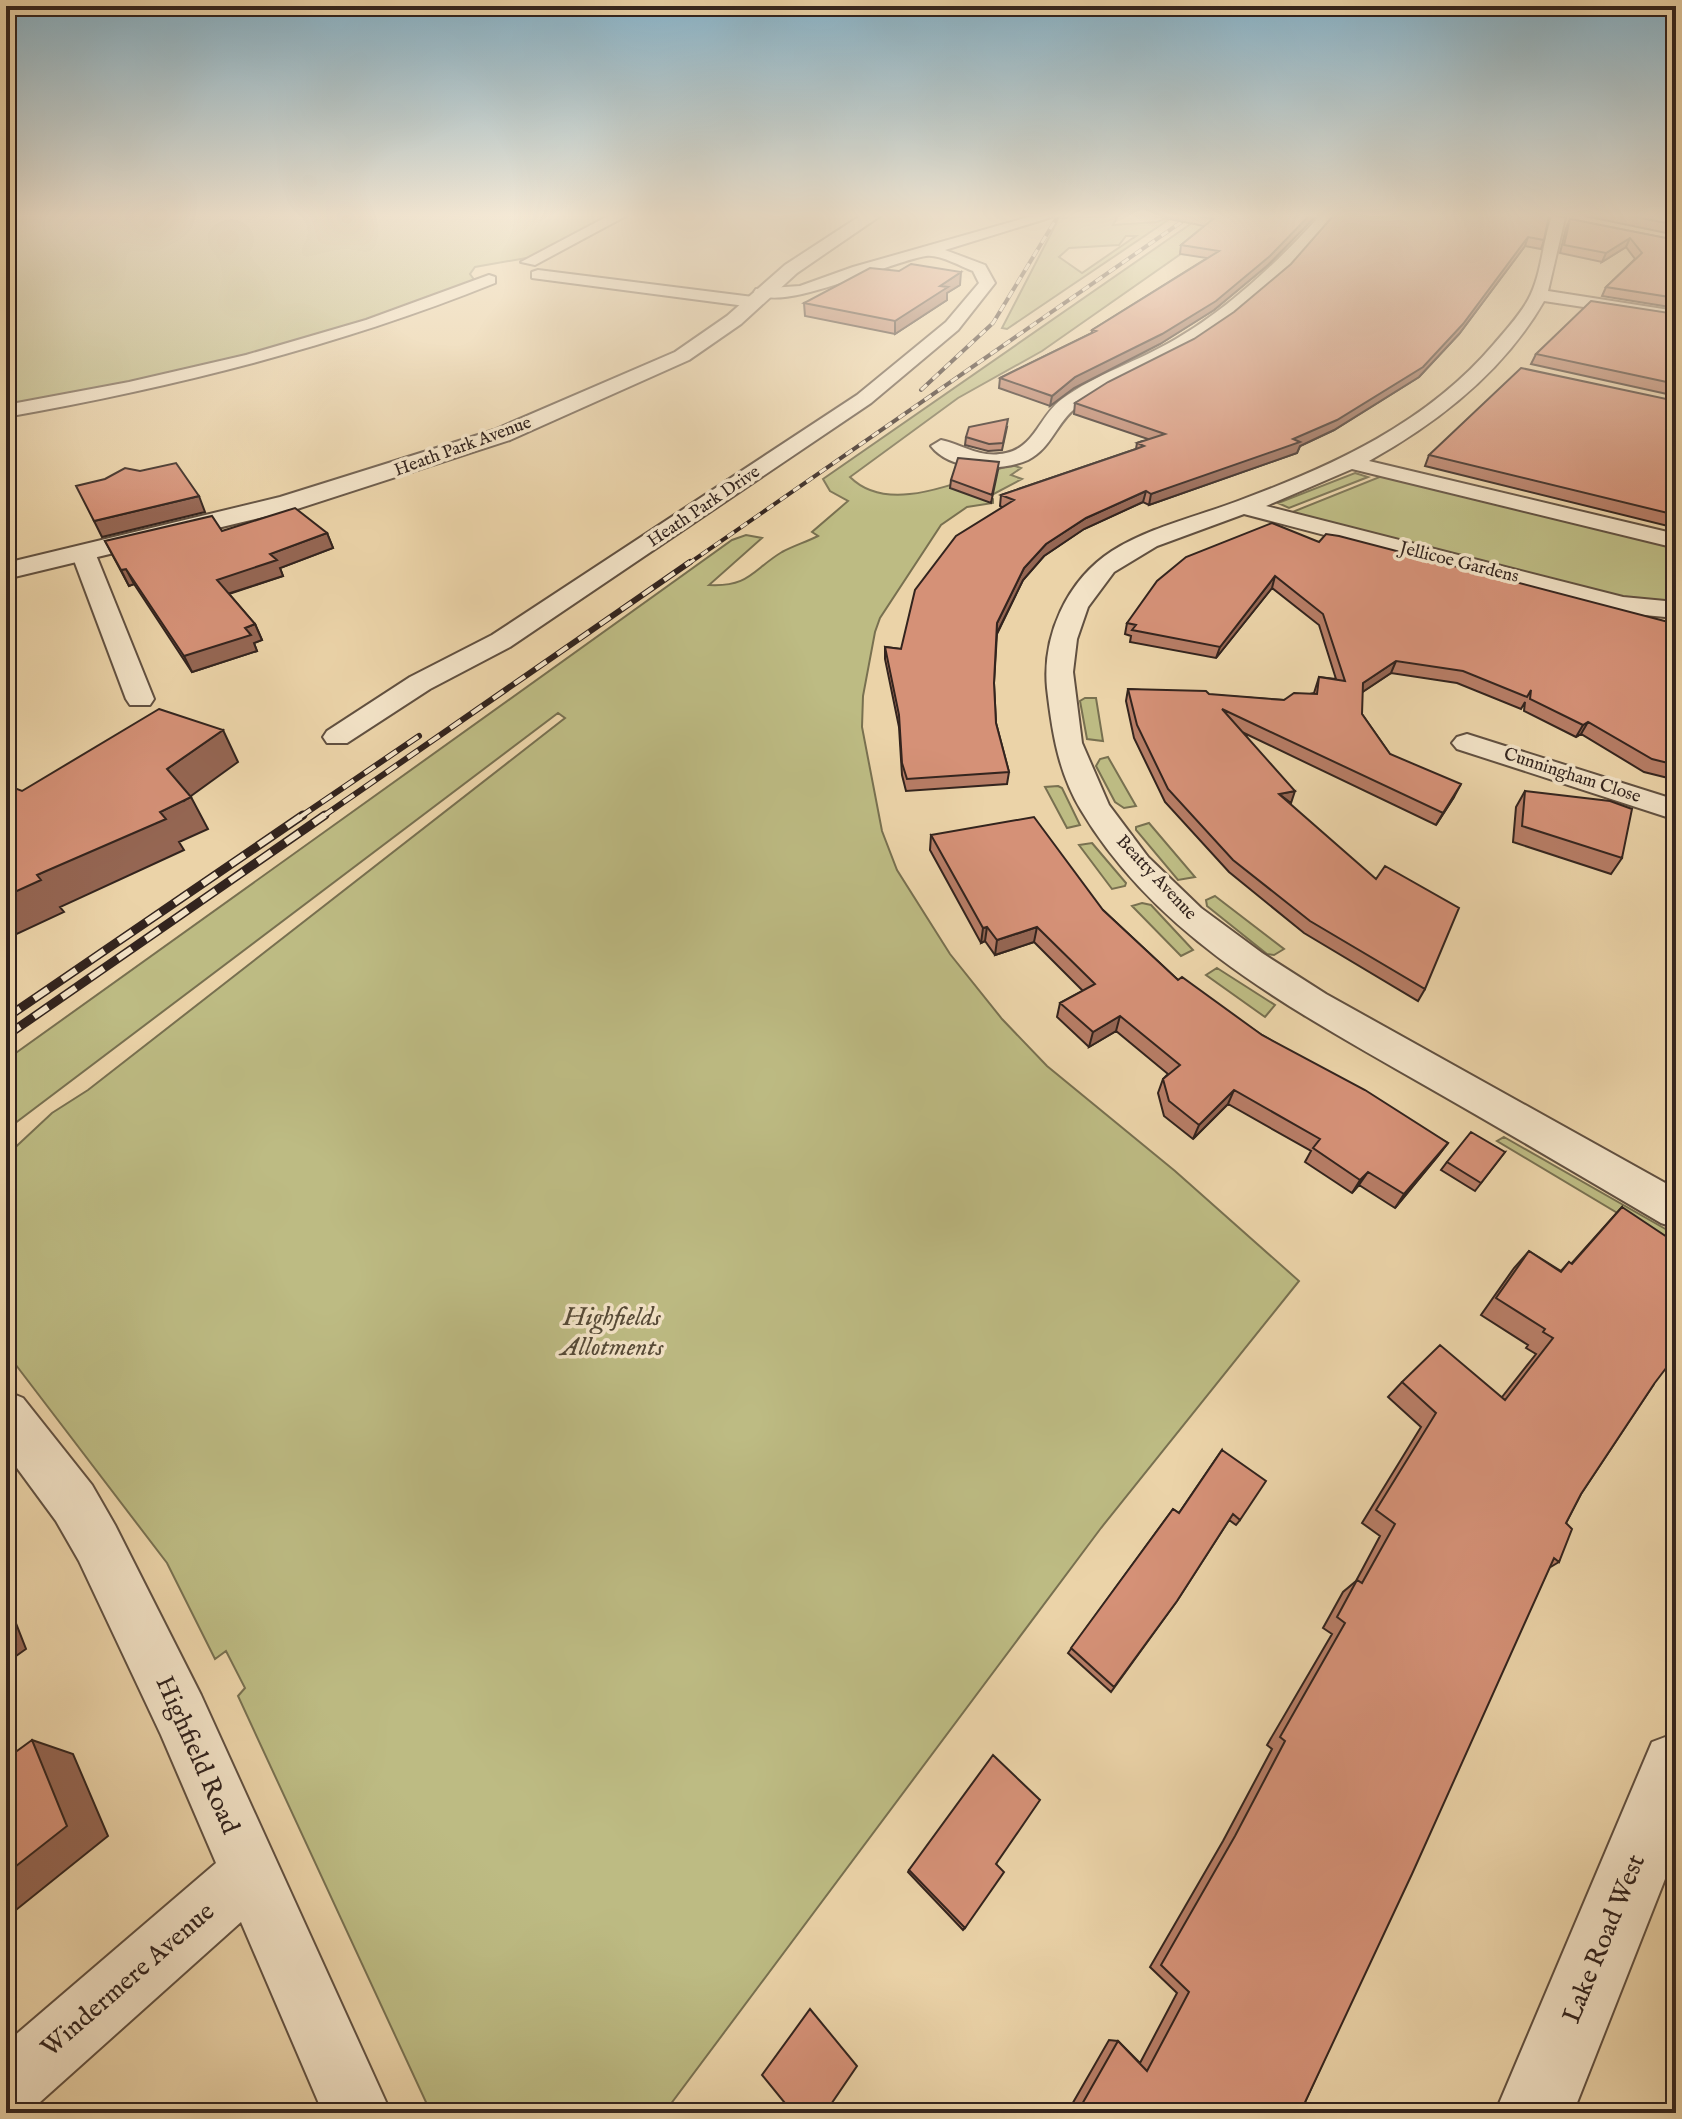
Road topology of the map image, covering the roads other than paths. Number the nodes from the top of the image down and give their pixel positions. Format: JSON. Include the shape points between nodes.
{"nodes":[{"id":1,"x":395,"y":315,"type":"edge"},
{"id":2,"x":735,"y":315,"type":"edge"},
{"id":3,"x":963,"y":315,"type":"edge"},
{"id":4,"x":1224,"y":315,"type":"edge"},
{"id":5,"x":1529,"y":315,"type":"edge"},
{"id":6,"x":6,"y":411,"type":"edge"},
{"id":7,"x":941,"y":446,"type":"dead end"},
{"id":8,"x":1352,"y":463,"type":"junction"},
{"id":9,"x":1243,"y":507,"type":"junction"},
{"id":10,"x":1676,"y":541,"type":"edge"},
{"id":11,"x":84,"y":555,"type":"junction"},
{"id":12,"x":6,"y":571,"type":"edge"},
{"id":13,"x":1676,"y":610,"type":"edge"},
{"id":14,"x":140,"y":699,"type":"dead end"},
{"id":15,"x":337,"y":737,"type":"dead end"},
{"id":16,"x":1467,"y":743,"type":"dead end"},
{"id":17,"x":1676,"y":810,"type":"edge"},
{"id":18,"x":1676,"y":1210,"type":"edge"},
{"id":19,"x":6,"y":1414,"type":"edge"},
{"id":20,"x":1676,"y":1766,"type":"edge"},
{"id":21,"x":250,"y":1873,"type":"junction"},
{"id":22,"x":6,"y":2087,"type":"edge"},
{"id":23,"x":357,"y":2113,"type":"edge"},
{"id":24,"x":1534,"y":2113,"type":"edge"}],
"edges":[{"from":1,"to":6,"type":"street","via":[[242,361]]},
{"from":2,"to":11,"type":"street","name":"Heath Park Avenue","via":[[682,356],[502,435],[316,495]]},
{"from":3,"to":15,"type":"street","name":"Heath Park Drive","via":[[899,372],[732,489],[501,641],[420,683]]},
{"from":4,"to":7,"type":"street","via":[[1069,403],[1024,452],[985,462]]},
{"from":5,"to":8,"type":"street","name":"Beatty Avenue","via":[[1503,366]]},
{"from":8,"to":9,"type":"street","name":"Beatty Avenue"},
{"from":8,"to":10,"type":"street"},
{"from":9,"to":13,"type":"street","name":"Jellicoe Gardens","via":[[1623,605]]},
{"from":9,"to":18,"type":"street","name":"Beatty Avenue","via":[[1120,556],[1093,579],[1075,607],[1062,642],[1059,685],[1071,753],[1097,808],[1171,899],[1252,965]]},
{"from":11,"to":12,"type":"street","name":"Heath Park Avenue"},
{"from":11,"to":14,"type":"street"},
{"from":16,"to":17,"type":"street","name":"Cunningham Close"},
{"from":19,"to":21,"type":"street","name":"Highfield Road","via":[[74,1503],[97,1543]]},
{"from":20,"to":24,"type":"street","name":"Lake Road West"},
{"from":21,"to":22,"type":"street","name":"Windermere Avenue"},
{"from":21,"to":23,"type":"street","name":"Highfield Road"}]}
